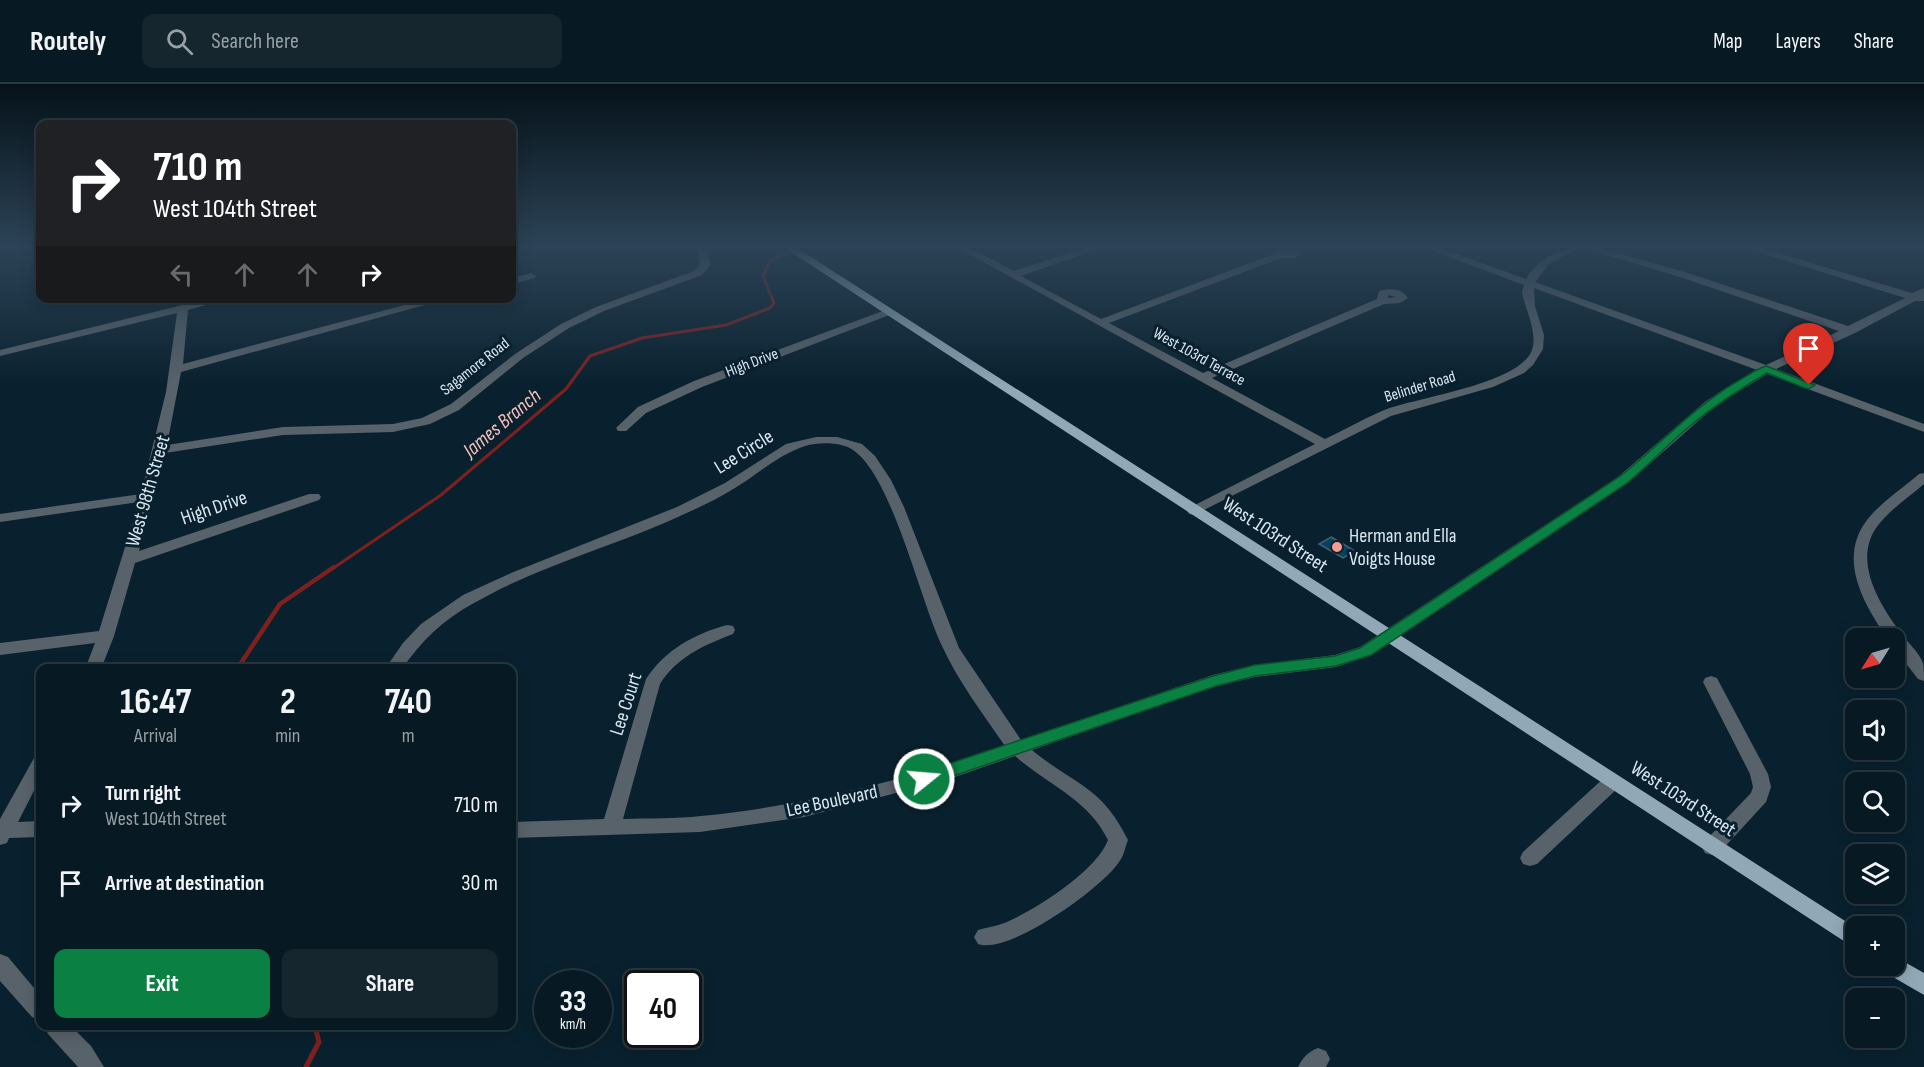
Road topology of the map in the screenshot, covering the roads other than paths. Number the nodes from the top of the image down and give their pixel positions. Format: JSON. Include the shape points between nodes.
{"nodes":[{"id":1,"x":641,"y":294,"type":"edge"},
{"id":2,"x":860,"y":294,"type":"edge"},
{"id":3,"x":1047,"y":294,"type":"edge"},
{"id":4,"x":1177,"y":294,"type":"edge"},
{"id":5,"x":1528,"y":294,"type":"edge"},
{"id":6,"x":1554,"y":294,"type":"edge"},
{"id":7,"x":1741,"y":294,"type":"edge"},
{"id":8,"x":1921,"y":296,"type":"edge"},
{"id":9,"x":1382,"y":300,"type":"dead end"},
{"id":10,"x":200,"y":303,"type":"edge"},
{"id":11,"x":426,"y":303,"type":"edge"},
{"id":12,"x":183,"y":309,"type":"junction"},
{"id":13,"x":888,"y":312,"type":"junction"},
{"id":14,"x":1100,"y":323,"type":"junction"},
{"id":15,"x":1851,"y":331,"type":"junction"},
{"id":16,"x":0,"y":353,"type":"edge"},
{"id":17,"x":178,"y":369,"type":"junction"},
{"id":18,"x":1766,"y":369,"type":"junction"},
{"id":19,"x":1202,"y":378,"type":"junction"},
{"id":20,"x":622,"y":428,"type":"dead end"},
{"id":21,"x":1924,"y":428,"type":"edge"},
{"id":22,"x":1324,"y":444,"type":"junction"},
{"id":23,"x":159,"y":450,"type":"junction"},
{"id":24,"x":1924,"y":477,"type":"edge"},
{"id":25,"x":146,"y":497,"type":"junction"},
{"id":26,"x":314,"y":497,"type":"dead end"},
{"id":27,"x":1194,"y":511,"type":"junction"},
{"id":28,"x":0,"y":518,"type":"edge"},
{"id":29,"x":128,"y":560,"type":"junction"},
{"id":30,"x":727,"y":630,"type":"dead end"},
{"id":31,"x":106,"y":636,"type":"junction"},
{"id":32,"x":1388,"y":637,"type":"junction"},
{"id":33,"x":0,"y":649,"type":"edge"},
{"id":34,"x":95,"y":664,"type":"edge"},
{"id":35,"x":397,"y":664,"type":"edge"},
{"id":36,"x":1924,"y":675,"type":"edge"},
{"id":37,"x":1711,"y":682,"type":"dead end"},
{"id":38,"x":1017,"y":749,"type":"junction"},
{"id":39,"x":36,"y":770,"type":"edge"},
{"id":40,"x":1612,"y":782,"type":"junction"},
{"id":41,"x":611,"y":828,"type":"junction"},
{"id":42,"x":36,"y":829,"type":"edge"},
{"id":43,"x":516,"y":830,"type":"edge"},
{"id":44,"x":1,"y":832,"type":"edge"},
{"id":45,"x":1712,"y":847,"type":"junction"},
{"id":46,"x":1530,"y":858,"type":"dead end"},
{"id":47,"x":1845,"y":933,"type":"edge"},
{"id":48,"x":985,"y":937,"type":"dead end"},
{"id":49,"x":0,"y":964,"type":"edge"},
{"id":50,"x":1905,"y":973,"type":"edge"},
{"id":51,"x":1924,"y":985,"type":"edge"},
{"id":52,"x":36,"y":1007,"type":"edge"},
{"id":53,"x":60,"y":1030,"type":"edge"},
{"id":54,"x":92,"y":1067,"type":"edge"}],
"edges":[{"from":1,"to":23,"type":"street","name":"Sagamore Road","via":[[564,326],[455,407],[426,421],[393,428],[283,431]]},
{"from":2,"to":13,"type":"main road","name":"West 103rd Street"},
{"from":3,"to":14,"type":"street","name":"West 103rd Terrace"},
{"from":4,"to":14,"type":"street"},
{"from":5,"to":22,"type":"street","name":"Belinder Road","via":[[1540,334],[1531,361],[1522,369],[1487,385],[1416,403]]},
{"from":6,"to":18,"type":"street"},
{"from":7,"to":15,"type":"street"},
{"from":8,"to":15,"type":"street","name":"Lee Boulevard"},
{"from":9,"to":19,"type":"street"},
{"from":10,"to":12,"type":"street"},
{"from":11,"to":17,"type":"street"},
{"from":12,"to":16,"type":"street"},
{"from":12,"to":17,"type":"street","name":"West 98th Street"},
{"from":13,"to":20,"type":"street","name":"High Drive","via":[[698,384],[642,410]]},
{"from":13,"to":27,"type":"main road","name":"West 103rd Street"},
{"from":14,"to":19,"type":"street","name":"West 103rd Terrace"},
{"from":15,"to":18,"type":"street","name":"Lee Boulevard"},
{"from":17,"to":23,"type":"street","name":"West 98th Street"},
{"from":18,"to":21,"type":"street"},
{"from":18,"to":32,"type":"street","name":"Lee Boulevard","via":[[1696,415],[1623,480]]},
{"from":19,"to":22,"type":"street","name":"West 103rd Terrace"},
{"from":22,"to":27,"type":"street","name":"Belinder Road"},
{"from":23,"to":25,"type":"street","name":"West 98th Street"},
{"from":24,"to":36,"type":"street","via":[[1867,530],[1860,556],[1874,605]]},
{"from":25,"to":28,"type":"street"},
{"from":25,"to":29,"type":"street","name":"West 98th Street"},
{"from":26,"to":29,"type":"street","name":"High Drive"},
{"from":27,"to":32,"type":"main road","name":"West 103rd Street"},
{"from":29,"to":31,"type":"street","name":"West 98th Street"},
{"from":30,"to":41,"type":"street","name":"Lee Court","via":[[680,652],[661,668],[652,683]]},
{"from":31,"to":33,"type":"street"},
{"from":31,"to":34,"type":"street","name":"West 98th Street"},
{"from":32,"to":38,"type":"street","name":"Lee Boulevard","via":[[1352,657],[1240,674]]},
{"from":32,"to":40,"type":"main road","name":"West 103rd Street"},
{"from":35,"to":38,"type":"street","name":"Lee Circle","via":[[424,630],[469,597],[668,516],[721,491],[787,448],[806,442],[841,441],[857,447],[873,461],[900,514],[950,648]]},
{"from":37,"to":45,"type":"street","via":[[1760,774],[1762,787],[1759,797]]},
{"from":38,"to":41,"type":"street","name":"Lee Boulevard","via":[[879,792],[804,809],[700,824]]},
{"from":38,"to":48,"type":"street","via":[[1085,794],[1109,819],[1118,840],[1112,856],[1078,890],[1012,930]]},
{"from":39,"to":44,"type":"street"},
{"from":40,"to":45,"type":"main road","name":"West 103rd Street"},
{"from":40,"to":46,"type":"street"},
{"from":41,"to":43,"type":"street","name":"Lee Boulevard"},
{"from":42,"to":44,"type":"street"},
{"from":45,"to":47,"type":"main road","name":"West 103rd Street"},
{"from":49,"to":52,"type":"street"},
{"from":50,"to":51,"type":"main road"},
{"from":53,"to":54,"type":"street"}]}
